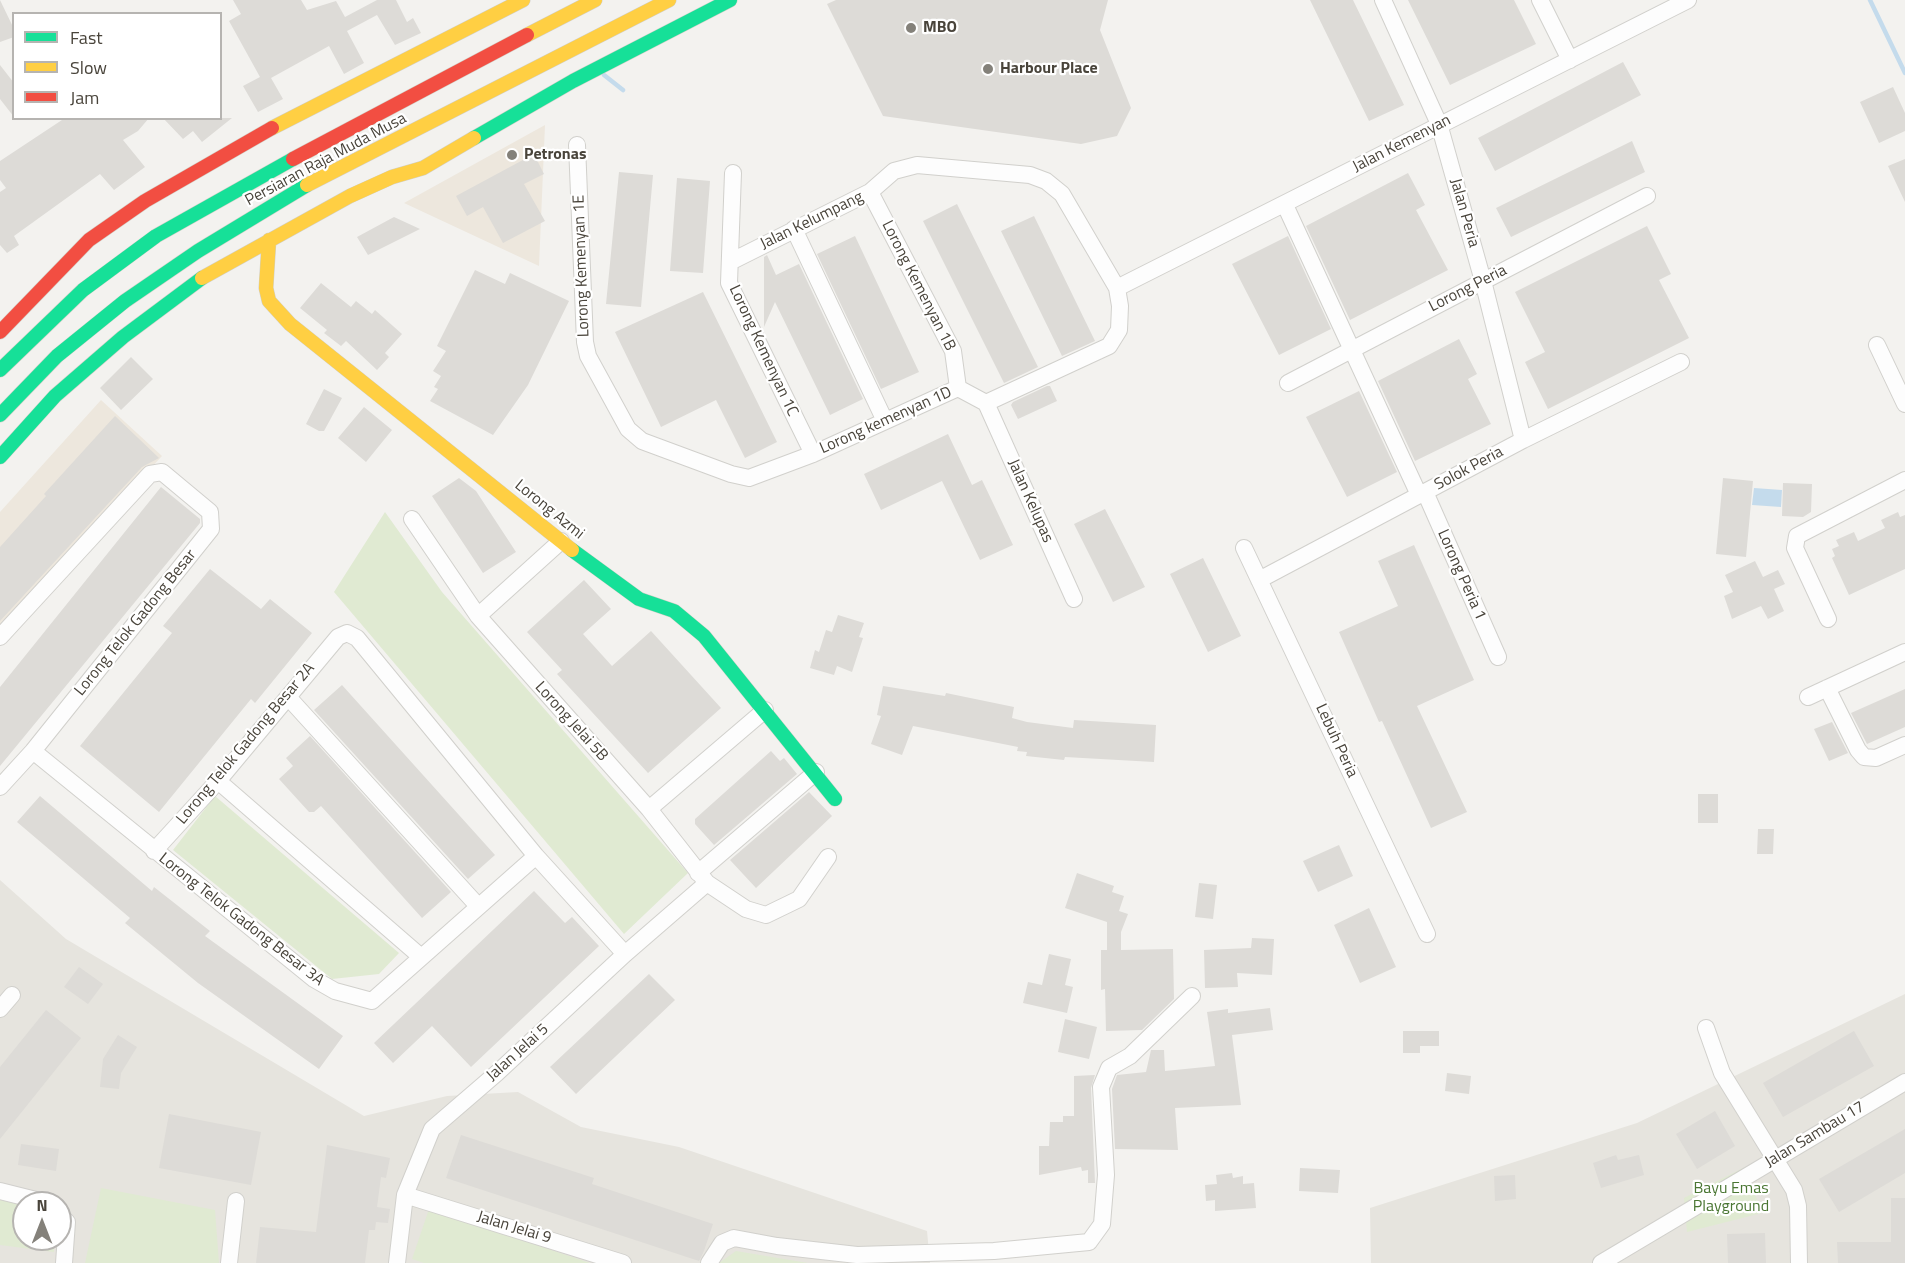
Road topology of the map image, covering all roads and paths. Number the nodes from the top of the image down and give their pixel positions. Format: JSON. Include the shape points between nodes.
{"nodes":[{"id":1,"x":523,"y":0,"type":"edge"},
{"id":2,"x":595,"y":0,"type":"edge"},
{"id":3,"x":669,"y":0,"type":"edge"},
{"id":4,"x":730,"y":0,"type":"edge"},
{"id":5,"x":1383,"y":0,"type":"edge"},
{"id":6,"x":1540,"y":0,"type":"edge"},
{"id":7,"x":1688,"y":0,"type":"edge"},
{"id":8,"x":621,"y":26,"type":"junction"},
{"id":9,"x":632,"y":50,"type":"junction"},
{"id":10,"x":1570,"y":60,"type":"junction"},
{"id":11,"x":1439,"y":124,"type":"junction"},
{"id":12,"x":577,"y":145,"type":"dead end"},
{"id":13,"x":733,"y":172,"type":"dead end"},
{"id":14,"x":870,"y":192,"type":"junction"},
{"id":15,"x":1647,"y":196,"type":"dead end"},
{"id":16,"x":1286,"y":205,"type":"junction"},
{"id":17,"x":794,"y":229,"type":"junction"},
{"id":18,"x":269,"y":240,"type":"junction"},
{"id":19,"x":730,"y":262,"type":"junction"},
{"id":20,"x":1483,"y":281,"type":"junction"},
{"id":21,"x":1117,"y":288,"type":"junction"},
{"id":22,"x":0,"y":332,"type":"edge"},
{"id":23,"x":1877,"y":345,"type":"dead end"},
{"id":24,"x":1352,"y":350,"type":"junction"},
{"id":25,"x":1681,"y":362,"type":"dead end"},
{"id":26,"x":0,"y":370,"type":"edge"},
{"id":27,"x":1288,"y":383,"type":"dead end"},
{"id":28,"x":958,"y":388,"type":"junction"},
{"id":29,"x":986,"y":403,"type":"junction"},
{"id":30,"x":1905,"y":404,"type":"edge"},
{"id":31,"x":0,"y":415,"type":"edge"},
{"id":32,"x":885,"y":421,"type":"junction"},
{"id":33,"x":1523,"y":441,"type":"junction"},
{"id":34,"x":813,"y":454,"type":"junction"},
{"id":35,"x":0,"y":457,"type":"edge"},
{"id":36,"x":1905,"y":480,"type":"edge"},
{"id":37,"x":1422,"y":494,"type":"junction"},
{"id":38,"x":412,"y":519,"type":"dead end"},
{"id":39,"x":561,"y":540,"type":"junction"},
{"id":40,"x":1244,"y":548,"type":"dead end"},
{"id":41,"x":1259,"y":580,"type":"junction"},
{"id":42,"x":1074,"y":599,"type":"dead end"},
{"id":43,"x":478,"y":616,"type":"junction"},
{"id":44,"x":1828,"y":619,"type":"dead end"},
{"id":45,"x":0,"y":637,"type":"edge"},
{"id":46,"x":1905,"y":652,"type":"edge"},
{"id":47,"x":1498,"y":657,"type":"dead end"},
{"id":48,"x":1827,"y":688,"type":"junction"},
{"id":49,"x":288,"y":697,"type":"junction"},
{"id":50,"x":1808,"y":697,"type":"dead end"},
{"id":51,"x":765,"y":710,"type":"junction"},
{"id":52,"x":1905,"y":745,"type":"edge"},
{"id":53,"x":33,"y":752,"type":"junction"},
{"id":54,"x":816,"y":772,"type":"junction"},
{"id":55,"x":218,"y":781,"type":"junction"},
{"id":56,"x":0,"y":787,"type":"edge"},
{"id":57,"x":835,"y":799,"type":"dead end"},
{"id":58,"x":649,"y":809,"type":"junction"},
{"id":59,"x":154,"y":851,"type":"junction"},
{"id":60,"x":537,"y":856,"type":"junction"},
{"id":61,"x":828,"y":857,"type":"dead end"},
{"id":62,"x":702,"y":878,"type":"junction"},
{"id":63,"x":478,"y":906,"type":"junction"},
{"id":64,"x":1427,"y":934,"type":"dead end"},
{"id":65,"x":625,"y":954,"type":"junction"},
{"id":66,"x":420,"y":956,"type":"junction"},
{"id":67,"x":12,"y":995,"type":"dead end"},
{"id":68,"x":1192,"y":996,"type":"dead end"},
{"id":69,"x":0,"y":1009,"type":"edge"},
{"id":70,"x":1707,"y":1028,"type":"dead end"},
{"id":71,"x":1905,"y":1082,"type":"edge"},
{"id":72,"x":1774,"y":1160,"type":"junction"},
{"id":73,"x":405,"y":1195,"type":"junction"},
{"id":74,"x":236,"y":1201,"type":"dead end"},
{"id":75,"x":1622,"y":1257,"type":"edge"},
{"id":76,"x":229,"y":1263,"type":"edge"},
{"id":77,"x":397,"y":1263,"type":"edge"},
{"id":78,"x":623,"y":1263,"type":"edge"},
{"id":79,"x":709,"y":1263,"type":"edge"},
{"id":80,"x":1601,"y":1263,"type":"edge"},
{"id":81,"x":1799,"y":1263,"type":"edge"}],
"edges":[{"from":1,"to":22,"type":"street","via":[[272,128],[145,201],[89,240]]},
{"from":2,"to":26,"type":"street","name":"Persiaran Raja Muda Musa","via":[[353,124],[156,236],[83,290]]},
{"from":3,"to":8,"type":"street","name":"Persiaran Raja Muda Musa"},
{"from":4,"to":9,"type":"street"},
{"from":5,"to":11,"type":"street","name":"Jalan Peria"},
{"from":6,"to":10,"type":"street"},
{"from":7,"to":10,"type":"street","name":"Jalan Kemenyan"},
{"from":8,"to":9,"type":"street"},
{"from":8,"to":31,"type":"street","name":"Persiaran Raja Muda Musa","via":[[307,185],[198,251],[125,301],[57,356]]},
{"from":9,"to":18,"type":"street","via":[[423,168],[350,196]]},
{"from":10,"to":11,"type":"street","name":"Jalan Kemenyan"},
{"from":11,"to":16,"type":"street","name":"Jalan Kemenyan"},
{"from":11,"to":20,"type":"street","name":"Jalan Peria"},
{"from":12,"to":34,"type":"street","name":"Lorong Kemenyan 1E","via":[[585,342],[588,356],[628,429],[642,441],[749,478]]},
{"from":13,"to":19,"type":"street","name":"Lorong Kemenyan 1C"},
{"from":14,"to":17,"type":"street","name":"Jalan Kelumpang"},
{"from":14,"to":21,"type":"street","name":"Jalan Kelumpang","via":[[894,171],[917,165],[1030,175],[1047,181],[1062,194]]},
{"from":14,"to":28,"type":"street","name":"Lorong Kemenyan 1B","via":[[953,351]]},
{"from":15,"to":20,"type":"street","name":"Lorong Peria"},
{"from":16,"to":21,"type":"street","name":"Jalan Kemenyan"},
{"from":16,"to":24,"type":"street","name":"Lorong Peria 1"},
{"from":17,"to":19,"type":"street","name":"Jalan Kelumpang"},
{"from":17,"to":32,"type":"street"},
{"from":18,"to":35,"type":"street","via":[[195,282],[123,337],[55,396]]},
{"from":18,"to":39,"type":"street","name":"Lorong Azmi","via":[[267,295],[290,324]]},
{"from":19,"to":34,"type":"street","name":"Lorong Kemenyan 1C","via":[[729,283]]},
{"from":20,"to":24,"type":"street","name":"Lorong Peria"},
{"from":20,"to":33,"type":"street","name":"Jalan Peria"},
{"from":21,"to":29,"type":"street","via":[[1119,330],[1109,346]]},
{"from":23,"to":30,"type":"street"},
{"from":24,"to":27,"type":"street","name":"Lorong Peria"},
{"from":24,"to":37,"type":"street","name":"Lorong Peria 1"},
{"from":25,"to":33,"type":"street","name":"Solok Peria"},
{"from":28,"to":29,"type":"street"},
{"from":28,"to":32,"type":"street","name":"Lorong kemenyan 1D"},
{"from":29,"to":42,"type":"street","name":"Jalan Kelupas"},
{"from":32,"to":34,"type":"street","name":"Lorong kemenyan 1D"},
{"from":33,"to":37,"type":"street","name":"Solok Peria"},
{"from":36,"to":44,"type":"street","via":[[1797,537],[1796,548]]},
{"from":37,"to":41,"type":"street","name":"Solok Peria"},
{"from":37,"to":47,"type":"street","name":"Lorong Peria 1"},
{"from":38,"to":43,"type":"street","name":"Lorong Jelai 5B"},
{"from":39,"to":43,"type":"street"},
{"from":39,"to":51,"type":"street","name":"Lorong Azmi","via":[[639,599],[674,610],[704,636]]},
{"from":40,"to":41,"type":"street","name":"Lebuh Peria"},
{"from":41,"to":64,"type":"street","name":"Lebuh Peria"},
{"from":43,"to":58,"type":"street","name":"Lorong Jelai 5B"},
{"from":45,"to":53,"type":"street","name":"Lorong Telok Gadong Besar","via":[[150,474],[162,472],[210,512],[211,529]]},
{"from":46,"to":48,"type":"street"},
{"from":48,"to":50,"type":"street"},
{"from":48,"to":52,"type":"street","via":[[1864,757],[1876,758]]},
{"from":49,"to":55,"type":"street","name":"Lorong Telok Gadong Besar 2A"},
{"from":49,"to":60,"type":"street","name":"Lorong Telok Gadong Besar 2A","via":[[338,637],[347,633],[357,638]]},
{"from":49,"to":63,"type":"street"},
{"from":51,"to":54,"type":"street","name":"Lorong Azmi"},
{"from":51,"to":58,"type":"street"},
{"from":53,"to":56,"type":"street","name":"Lorong Telok Gadong Besar"},
{"from":53,"to":59,"type":"street","name":"Lorong Telok Gadong Besar 3A"},
{"from":54,"to":57,"type":"street","name":"Lorong Azmi"},
{"from":54,"to":62,"type":"street","name":"Jalan Jelai 5"},
{"from":55,"to":59,"type":"street","name":"Lorong Telok Gadong Besar 2A"},
{"from":55,"to":66,"type":"street"},
{"from":58,"to":62,"type":"street","name":"Lorong Jelai 5B"},
{"from":59,"to":66,"type":"street","name":"Lorong Telok Gadong Besar 3A","via":[[314,979],[335,991],[372,1001]]},
{"from":60,"to":63,"type":"street","name":"Lorong Telok Gadong Besar 3A"},
{"from":60,"to":65,"type":"street"},
{"from":61,"to":62,"type":"street","name":"Lorong Jelai 5B","via":[[799,899],[766,915],[746,909]]},
{"from":62,"to":65,"type":"street","name":"Jalan Jelai 5"},
{"from":63,"to":66,"type":"street","name":"Lorong Telok Gadong Besar 3A"},
{"from":65,"to":73,"type":"street","name":"Jalan Jelai 5","via":[[432,1129]]},
{"from":67,"to":69,"type":"street"},
{"from":68,"to":79,"type":"street","via":[[1130,1056],[1109,1068],[1101,1087],[1106,1175],[1102,1224],[1089,1242],[994,1251],[858,1254],[734,1238],[722,1243]]},
{"from":70,"to":72,"type":"street","via":[[1722,1073]]},
{"from":71,"to":72,"type":"street","name":"Jalan Sambau 17"},
{"from":72,"to":75,"type":"street","name":"Jalan Sambau 17"},
{"from":72,"to":81,"type":"street","via":[[1794,1190],[1798,1206]]},
{"from":73,"to":77,"type":"street","name":"Jalan Jelai 5"},
{"from":73,"to":78,"type":"street","name":"Jalan Jelai 9"},
{"from":74,"to":76,"type":"street"},
{"from":75,"to":80,"type":"street","name":"Jalan Sambau 17"}]}
